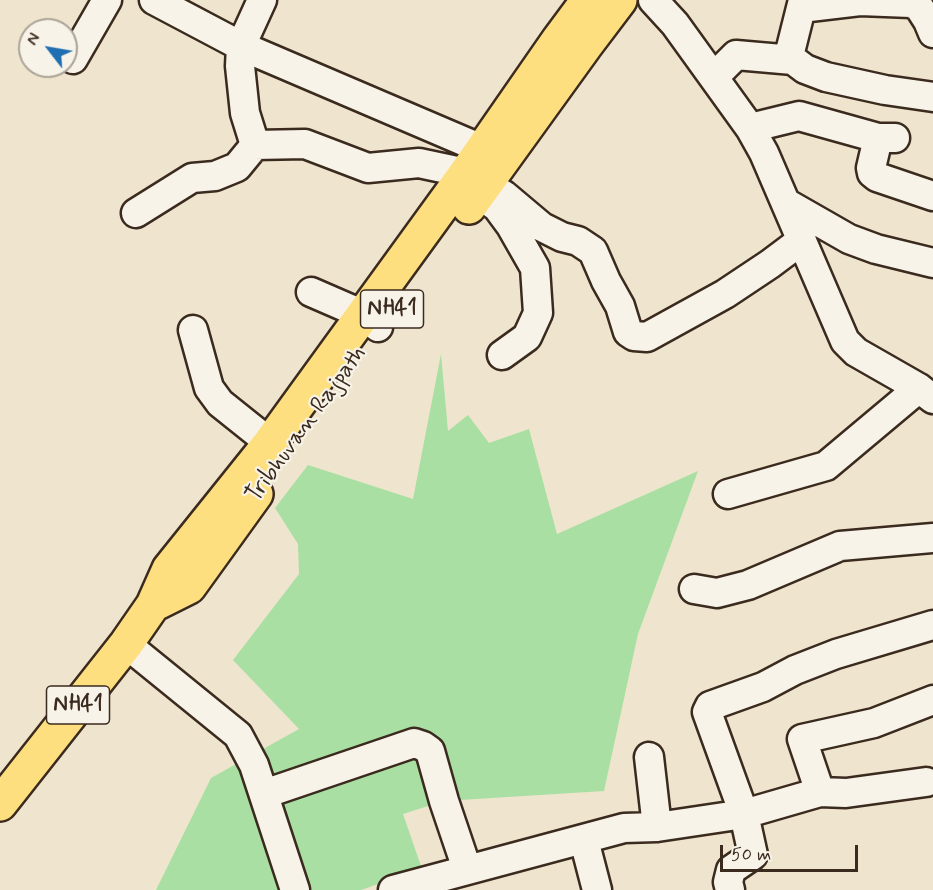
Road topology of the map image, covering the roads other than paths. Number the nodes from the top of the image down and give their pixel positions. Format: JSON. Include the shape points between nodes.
{"nodes":[{"id":1,"x":107,"y":0,"type":"edge"},
{"id":2,"x":154,"y":0,"type":"edge"},
{"id":3,"x":262,"y":0,"type":"edge"},
{"id":4,"x":588,"y":0,"type":"edge"},
{"id":5,"x":620,"y":0,"type":"edge"},
{"id":6,"x":653,"y":0,"type":"edge"},
{"id":7,"x":802,"y":4,"type":"edge"},
{"id":8,"x":933,"y":33,"type":"edge"},
{"id":9,"x":241,"y":46,"type":"junction"},
{"id":10,"x":78,"y":50,"type":"edge"},
{"id":11,"x":793,"y":60,"type":"junction"},
{"id":12,"x":714,"y":78,"type":"junction"},
{"id":13,"x":933,"y":97,"type":"edge"},
{"id":14,"x":750,"y":128,"type":"junction"},
{"id":15,"x":255,"y":145,"type":"junction"},
{"id":16,"x":483,"y":172,"type":"junction"},
{"id":17,"x":933,"y":196,"type":"edge"},
{"id":18,"x":786,"y":203,"type":"junction"},
{"id":19,"x":136,"y":213,"type":"dead end"},
{"id":20,"x":802,"y":240,"type":"junction"},
{"id":21,"x":933,"y":263,"type":"edge"},
{"id":22,"x":311,"y":291,"type":"dead end"},
{"id":23,"x":371,"y":321,"type":"junction"},
{"id":24,"x":193,"y":330,"type":"dead end"},
{"id":25,"x":502,"y":355,"type":"dead end"},
{"id":26,"x":926,"y":394,"type":"edge"},
{"id":27,"x":270,"y":443,"type":"junction"},
{"id":28,"x":728,"y":494,"type":"dead end"},
{"id":29,"x":933,"y":538,"type":"edge"},
{"id":30,"x":694,"y":589,"type":"dead end"},
{"id":31,"x":153,"y":605,"type":"junction"},
{"id":32,"x":933,"y":626,"type":"edge"},
{"id":33,"x":126,"y":644,"type":"junction"},
{"id":34,"x":933,"y":700,"type":"edge"},
{"id":35,"x":650,"y":757,"type":"dead end"},
{"id":36,"x":926,"y":782,"type":"dead end"},
{"id":37,"x":820,"y":792,"type":"junction"},
{"id":38,"x":264,"y":794,"type":"junction"},
{"id":39,"x":0,"y":804,"type":"edge"},
{"id":40,"x":744,"y":814,"type":"junction"},
{"id":41,"x":657,"y":827,"type":"junction"},
{"id":42,"x":584,"y":840,"type":"junction"},
{"id":43,"x":467,"y":869,"type":"junction"},
{"id":44,"x":295,"y":890,"type":"edge"},
{"id":45,"x":393,"y":890,"type":"edge"},
{"id":46,"x":597,"y":890,"type":"edge"},
{"id":47,"x":730,"y":890,"type":"edge"}],
"edges":[{"from":1,"to":10,"type":"street"},
{"from":2,"to":9,"type":"street"},
{"from":3,"to":9,"type":"street"},
{"from":4,"to":16,"type":"highway","name":"Tribhuvan Rajpath","number":"NH41","via":[[559,39]]},
{"from":5,"to":16,"type":"highway","name":"Tribhuvan Rajpath","number":"NH41"},
{"from":6,"to":12,"type":"street"},
{"from":7,"to":8,"type":"street","via":[[911,3],[919,7]]},
{"from":7,"to":11,"type":"street","via":[[790,52]]},
{"from":9,"to":15,"type":"street","via":[[245,113]]},
{"from":9,"to":16,"type":"street"},
{"from":11,"to":12,"type":"street","via":[[736,55]]},
{"from":11,"to":13,"type":"street","via":[[826,77]]},
{"from":12,"to":14,"type":"street"},
{"from":14,"to":17,"type":"street","via":[[799,116],[886,138],[872,173]]},
{"from":14,"to":18,"type":"street"},
{"from":15,"to":16,"type":"street","via":[[305,144],[368,168],[419,163]]},
{"from":15,"to":19,"type":"street","via":[[237,167],[215,176],[192,178]]},
{"from":16,"to":20,"type":"street","via":[[542,227],[593,251],[628,332],[634,336],[647,337],[725,294]]},
{"from":16,"to":23,"type":"highway","name":"Tribhuvan Rajpath","number":"NH41"},
{"from":16,"to":25,"type":"street","via":[[497,207],[535,268],[538,313],[527,337]]},
{"from":18,"to":20,"type":"street"},
{"from":18,"to":21,"type":"street","via":[[849,239]]},
{"from":20,"to":26,"type":"street","via":[[845,341],[856,352]]},
{"from":22,"to":23,"type":"street"},
{"from":23,"to":27,"type":"highway","name":"Tribhuvan Rajpath","number":"NH41"},
{"from":23,"to":31,"type":"highway","name":"Tribhuvan Rajpath","number":"NH41","via":[[189,587]]},
{"from":24,"to":27,"type":"street","via":[[209,388],[220,403]]},
{"from":26,"to":28,"type":"street","via":[[826,466]]},
{"from":27,"to":31,"type":"highway","name":"Tribhuvan Rajpath","number":"NH41","via":[[169,569]]},
{"from":29,"to":30,"type":"street","via":[[840,546],[748,585],[717,593]]},
{"from":31,"to":33,"type":"highway","name":"Tribhuvan Rajpath","number":"NH41"},
{"from":32,"to":40,"type":"street","via":[[836,654],[710,706],[707,712]]},
{"from":33,"to":38,"type":"street","via":[[238,735]]},
{"from":33,"to":39,"type":"highway","name":"Tribhuvan Rajpath","number":"NH41"},
{"from":34,"to":37,"type":"street","via":[[874,723],[802,739]]},
{"from":35,"to":41,"type":"street"},
{"from":36,"to":37,"type":"street","via":[[846,793]]},
{"from":37,"to":40,"type":"street"},
{"from":38,"to":43,"type":"street","via":[[414,743],[423,746],[430,751]]},
{"from":38,"to":44,"type":"street"},
{"from":40,"to":41,"type":"street"},
{"from":40,"to":47,"type":"street","via":[[753,855],[730,870]]},
{"from":41,"to":42,"type":"street","via":[[624,828]]},
{"from":42,"to":43,"type":"street"},
{"from":42,"to":46,"type":"street"},
{"from":43,"to":45,"type":"street"}]}
